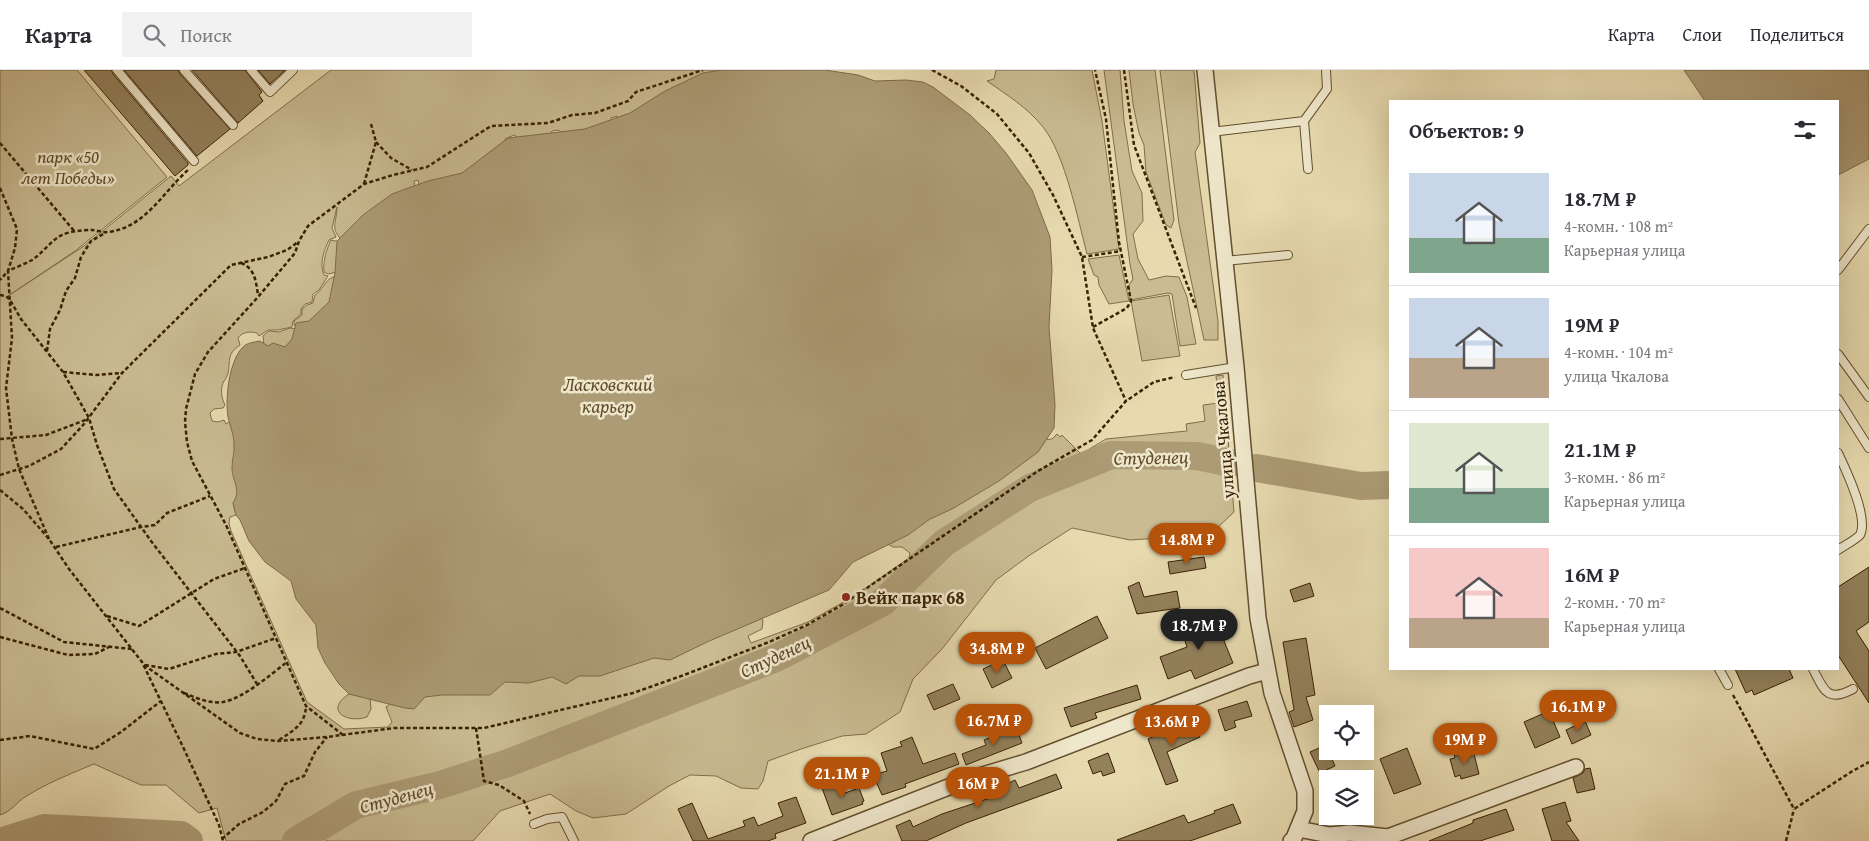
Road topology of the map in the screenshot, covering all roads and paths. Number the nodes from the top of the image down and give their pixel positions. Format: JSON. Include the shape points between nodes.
{"nodes":[{"id":1,"x":117,"y":70,"type":"edge"},
{"id":2,"x":184,"y":70,"type":"edge"},
{"id":3,"x":251,"y":70,"type":"edge"},
{"id":4,"x":293,"y":70,"type":"edge"},
{"id":5,"x":703,"y":70,"type":"edge"},
{"id":6,"x":932,"y":70,"type":"edge"},
{"id":7,"x":1095,"y":70,"type":"edge"},
{"id":8,"x":1124,"y":70,"type":"edge"},
{"id":9,"x":1206,"y":70,"type":"edge"},
{"id":10,"x":1326,"y":70,"type":"edge"},
{"id":11,"x":1304,"y":122,"type":"junction"},
{"id":12,"x":371,"y":124,"type":"dead end"},
{"id":13,"x":233,"y":125,"type":"dead end"},
{"id":14,"x":1211,"y":132,"type":"junction"},
{"id":15,"x":376,"y":142,"type":"junction"},
{"id":16,"x":0,"y":143,"type":"edge"},
{"id":17,"x":194,"y":160,"type":"joint"},
{"id":18,"x":1308,"y":169,"type":"dead end"},
{"id":19,"x":413,"y":170,"type":"junction"},
{"id":20,"x":364,"y":184,"type":"junction"},
{"id":21,"x":0,"y":188,"type":"edge"},
{"id":22,"x":1869,"y":229,"type":"edge"},
{"id":23,"x":75,"y":232,"type":"junction"},
{"id":24,"x":106,"y":232,"type":"junction"},
{"id":25,"x":299,"y":241,"type":"junction"},
{"id":26,"x":1121,"y":251,"type":"junction"},
{"id":27,"x":1288,"y":255,"type":"dead end"},
{"id":28,"x":1082,"y":257,"type":"junction"},
{"id":29,"x":1224,"y":261,"type":"junction"},
{"id":30,"x":236,"y":264,"type":"junction"},
{"id":31,"x":1839,"y":269,"type":"edge"},
{"id":32,"x":8,"y":271,"type":"junction"},
{"id":33,"x":0,"y":280,"type":"edge"},
{"id":34,"x":0,"y":295,"type":"edge"},
{"id":35,"x":258,"y":297,"type":"junction"},
{"id":36,"x":10,"y":300,"type":"junction"},
{"id":37,"x":1196,"y":308,"type":"dead end"},
{"id":38,"x":1093,"y":328,"type":"junction"},
{"id":39,"x":47,"y":351,"type":"junction"},
{"id":40,"x":1839,"y":355,"type":"edge"},
{"id":41,"x":1236,"y":367,"type":"junction"},
{"id":42,"x":63,"y":372,"type":"junction"},
{"id":43,"x":122,"y":373,"type":"junction"},
{"id":44,"x":1186,"y":375,"type":"joint"},
{"id":45,"x":1869,"y":397,"type":"edge"},
{"id":46,"x":1126,"y":401,"type":"junction"},
{"id":47,"x":1839,"y":401,"type":"edge"},
{"id":48,"x":89,"y":418,"type":"junction"},
{"id":49,"x":12,"y":439,"type":"junction"},
{"id":50,"x":0,"y":440,"type":"edge"},
{"id":51,"x":1869,"y":448,"type":"edge"},
{"id":52,"x":1839,"y":455,"type":"edge"},
{"id":53,"x":20,"y":469,"type":"junction"},
{"id":54,"x":0,"y":475,"type":"edge"},
{"id":55,"x":0,"y":490,"type":"edge"},
{"id":56,"x":210,"y":496,"type":"junction"},
{"id":57,"x":141,"y":526,"type":"junction"},
{"id":58,"x":49,"y":539,"type":"junction"},
{"id":59,"x":56,"y":547,"type":"junction"},
{"id":60,"x":1839,"y":549,"type":"edge"},
{"id":61,"x":245,"y":567,"type":"junction"},
{"id":62,"x":191,"y":593,"type":"junction"},
{"id":63,"x":0,"y":608,"type":"edge"},
{"id":64,"x":106,"y":616,"type":"junction"},
{"id":65,"x":0,"y":637,"type":"edge"},
{"id":66,"x":276,"y":638,"type":"junction"},
{"id":67,"x":110,"y":646,"type":"junction"},
{"id":68,"x":132,"y":649,"type":"junction"},
{"id":69,"x":236,"y":652,"type":"junction"},
{"id":70,"x":287,"y":662,"type":"junction"},
{"id":71,"x":144,"y":665,"type":"junction"},
{"id":72,"x":1720,"y":670,"type":"edge"},
{"id":73,"x":1814,"y":670,"type":"edge"},
{"id":74,"x":1267,"y":671,"type":"junction"},
{"id":75,"x":257,"y":684,"type":"junction"},
{"id":76,"x":1728,"y":685,"type":"joint"},
{"id":77,"x":1853,"y":690,"type":"dead end"},
{"id":78,"x":180,"y":692,"type":"junction"},
{"id":79,"x":161,"y":700,"type":"junction"},
{"id":80,"x":306,"y":706,"type":"junction"},
{"id":81,"x":476,"y":728,"type":"junction"},
{"id":82,"x":342,"y":735,"type":"junction"},
{"id":83,"x":327,"y":737,"type":"junction"},
{"id":84,"x":0,"y":740,"type":"edge"},
{"id":85,"x":278,"y":741,"type":"junction"},
{"id":86,"x":1869,"y":762,"type":"edge"},
{"id":87,"x":1576,"y":768,"type":"dead end"},
{"id":88,"x":524,"y":801,"type":"dead end"},
{"id":89,"x":1794,"y":809,"type":"junction"},
{"id":90,"x":534,"y":824,"type":"dead end"},
{"id":91,"x":1295,"y":835,"type":"edge"},
{"id":92,"x":222,"y":840,"type":"edge"},
{"id":93,"x":574,"y":841,"type":"edge"},
{"id":94,"x":811,"y":841,"type":"edge"},
{"id":95,"x":1786,"y":841,"type":"edge"}],
"edges":[{"from":1,"to":17,"type":"lane"},
{"from":2,"to":13,"type":"lane"},
{"from":3,"to":4,"type":"lane","via":[[270,92]]},
{"from":5,"to":19,"type":"path","via":[[636,92],[628,101],[595,113],[548,122],[491,126],[427,167]]},
{"from":6,"to":28,"type":"path","via":[[961,86],[997,114],[1029,153]]},
{"from":7,"to":26,"type":"path","via":[[1106,119]]},
{"from":8,"to":37,"type":"path","via":[[1134,145]]},
{"from":9,"to":14,"type":"street","name":"улица Чкалова"},
{"from":10,"to":11,"type":"lane","via":[[1327,89]]},
{"from":11,"to":14,"type":"lane"},
{"from":11,"to":18,"type":"lane"},
{"from":12,"to":15,"type":"path"},
{"from":14,"to":29,"type":"street","name":"улица Чкалова"},
{"from":15,"to":19,"type":"path","via":[[391,158]]},
{"from":15,"to":20,"type":"path"},
{"from":16,"to":23,"type":"path"},
{"from":17,"to":24,"type":"path","via":[[156,206],[137,222]]},
{"from":19,"to":20,"type":"path"},
{"from":20,"to":25,"type":"path","via":[[308,226]]},
{"from":21,"to":32,"type":"path","via":[[17,229]]},
{"from":22,"to":31,"type":"lane"},
{"from":23,"to":24,"type":"path"},
{"from":23,"to":32,"type":"path","via":[[63,234],[33,259]]},
{"from":24,"to":39,"type":"path","via":[[91,241],[81,257],[76,278],[66,291],[50,329]]},
{"from":25,"to":30,"type":"path","via":[[268,257]]},
{"from":25,"to":35,"type":"path","via":[[295,253]]},
{"from":26,"to":28,"type":"path"},
{"from":26,"to":38,"type":"path","via":[[1131,301],[1127,308]]},
{"from":27,"to":29,"type":"lane"},
{"from":28,"to":38,"type":"path"},
{"from":29,"to":41,"type":"street","name":"улица Чкалова"},
{"from":30,"to":35,"type":"path","via":[[252,270]]},
{"from":30,"to":43,"type":"path","via":[[231,265]]},
{"from":32,"to":33,"type":"path"},
{"from":32,"to":36,"type":"path"},
{"from":34,"to":36,"type":"path"},
{"from":35,"to":56,"type":"path","via":[[208,352],[195,374],[190,391],[186,415],[187,442]]},
{"from":36,"to":39,"type":"path"},
{"from":36,"to":49,"type":"path","via":[[12,338],[6,388]]},
{"from":38,"to":46,"type":"path"},
{"from":39,"to":42,"type":"path"},
{"from":40,"to":45,"type":"lane"},
{"from":41,"to":44,"type":"lane"},
{"from":41,"to":74,"type":"street","name":"улица Чкалова","via":[[1254,584]]},
{"from":42,"to":43,"type":"path"},
{"from":42,"to":48,"type":"path"},
{"from":43,"to":48,"type":"path"},
{"from":44,"to":46,"type":"path","via":[[1154,382]]},
{"from":46,"to":81,"type":"path","via":[[1092,440],[1038,471],[842,606],[807,625],[633,693]]},
{"from":47,"to":51,"type":"lane"},
{"from":48,"to":49,"type":"path","via":[[46,436]]},
{"from":48,"to":53,"type":"path","via":[[61,449]]},
{"from":48,"to":57,"type":"path","via":[[114,489]]},
{"from":49,"to":50,"type":"path"},
{"from":49,"to":53,"type":"path"},
{"from":52,"to":60,"type":"lane","via":[[1865,512],[1860,535]]},
{"from":53,"to":54,"type":"path"},
{"from":53,"to":58,"type":"path"},
{"from":55,"to":58,"type":"path","via":[[23,509]]},
{"from":56,"to":57,"type":"path","via":[[167,513],[156,526]]},
{"from":56,"to":61,"type":"path"},
{"from":57,"to":59,"type":"path"},
{"from":57,"to":62,"type":"path"},
{"from":58,"to":59,"type":"path"},
{"from":59,"to":64,"type":"path"},
{"from":61,"to":62,"type":"path","via":[[214,579]]},
{"from":61,"to":66,"type":"path"},
{"from":62,"to":64,"type":"path","via":[[139,626]]},
{"from":62,"to":69,"type":"path"},
{"from":63,"to":67,"type":"path","via":[[64,642]]},
{"from":64,"to":68,"type":"path"},
{"from":65,"to":67,"type":"path","via":[[68,655],[95,654]]},
{"from":66,"to":69,"type":"path"},
{"from":66,"to":70,"type":"path"},
{"from":67,"to":68,"type":"path"},
{"from":68,"to":71,"type":"path"},
{"from":69,"to":71,"type":"path","via":[[216,654],[169,669]]},
{"from":69,"to":75,"type":"path"},
{"from":70,"to":75,"type":"path"},
{"from":70,"to":80,"type":"path"},
{"from":71,"to":78,"type":"path"},
{"from":71,"to":79,"type":"path"},
{"from":72,"to":76,"type":"lane"},
{"from":73,"to":77,"type":"lane","via":[[1824,688],[1833,695],[1840,696]]},
{"from":74,"to":91,"type":"street","name":"улица Чкалова","via":[[1305,791],[1306,811]]},
{"from":74,"to":94,"type":"street","via":[[1026,762],[969,779]]},
{"from":75,"to":78,"type":"path","via":[[222,702]]},
{"from":76,"to":89,"type":"path"},
{"from":78,"to":85,"type":"path","via":[[240,733]]},
{"from":79,"to":84,"type":"path","via":[[94,749],[30,736]]},
{"from":79,"to":92,"type":"path","via":[[219,825]]},
{"from":80,"to":82,"type":"path"},
{"from":80,"to":85,"type":"path","via":[[305,717]]},
{"from":81,"to":82,"type":"path","via":[[394,728]]},
{"from":81,"to":88,"type":"path","via":[[484,782],[499,785]]},
{"from":82,"to":83,"type":"path"},
{"from":83,"to":85,"type":"path"},
{"from":83,"to":92,"type":"path","via":[[315,752],[304,776],[285,784],[270,807],[239,824]]},
{"from":86,"to":89,"type":"path"},
{"from":87,"to":91,"type":"street","name":"улица Чкалова","via":[[1388,836],[1350,833]]},
{"from":89,"to":95,"type":"path"},
{"from":90,"to":93,"type":"lane","via":[[562,817]]}]}
